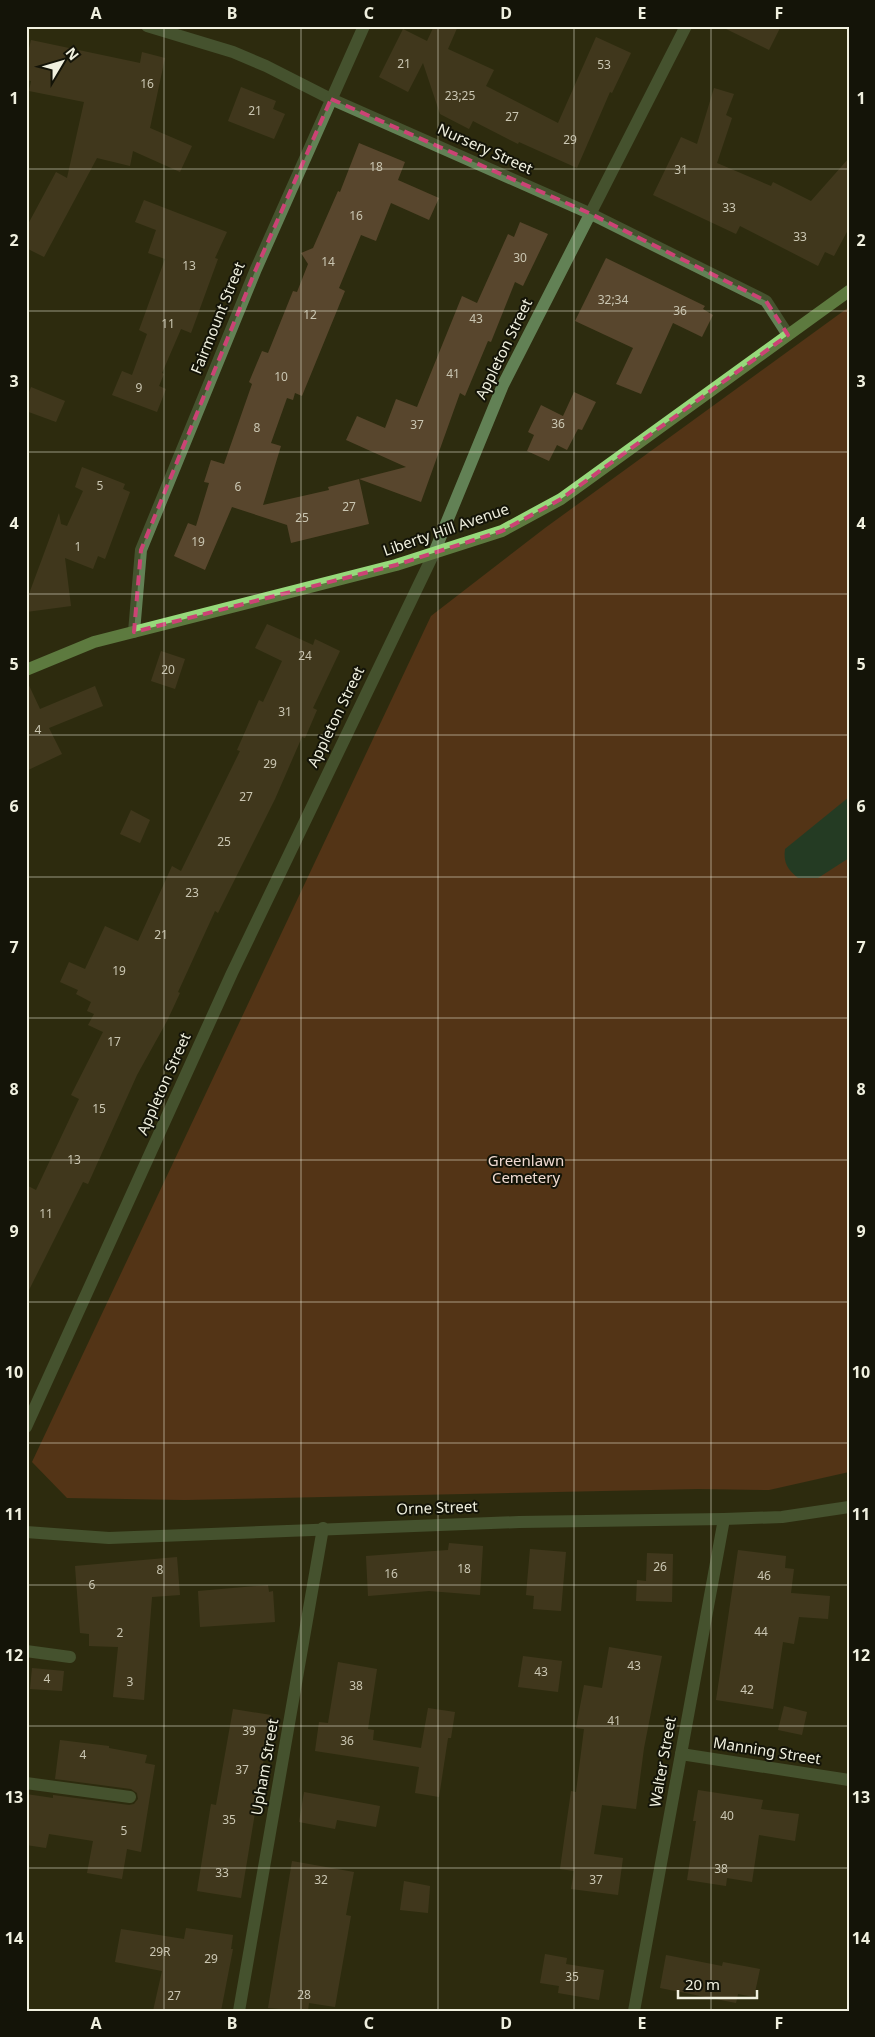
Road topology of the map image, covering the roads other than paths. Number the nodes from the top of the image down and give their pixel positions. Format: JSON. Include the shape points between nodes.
{"nodes":[{"id":1,"x":147,"y":26,"type":"edge"},
{"id":2,"x":364,"y":26,"type":"edge"},
{"id":3,"x":686,"y":26,"type":"edge"},
{"id":4,"x":331,"y":99,"type":"junction"},
{"id":5,"x":589,"y":213,"type":"junction"},
{"id":6,"x":849,"y":291,"type":"edge"},
{"id":7,"x":788,"y":335,"type":"junction"},
{"id":8,"x":434,"y":553,"type":"junction"},
{"id":9,"x":134,"y":632,"type":"junction"},
{"id":10,"x":26,"y":670,"type":"edge"},
{"id":11,"x":26,"y":1427,"type":"edge"},
{"id":12,"x":849,"y":1507,"type":"edge"},
{"id":13,"x":724,"y":1520,"type":"junction"},
{"id":14,"x":323,"y":1528,"type":"junction"},
{"id":15,"x":26,"y":1532,"type":"edge"},
{"id":16,"x":26,"y":1651,"type":"edge"},
{"id":17,"x":70,"y":1657,"type":"dead end"},
{"id":18,"x":681,"y":1754,"type":"junction"},
{"id":19,"x":849,"y":1780,"type":"edge"},
{"id":20,"x":26,"y":1783,"type":"edge"},
{"id":21,"x":130,"y":1797,"type":"dead end"},
{"id":22,"x":238,"y":2011,"type":"edge"},
{"id":23,"x":634,"y":2011,"type":"edge"}],
"edges":[{"from":1,"to":4,"type":"street","name":"Nursery Street","via":[[233,52]]},
{"from":2,"to":4,"type":"street","name":"Fairmount Street"},
{"from":3,"to":5,"type":"street","name":"Appleton Street"},
{"from":4,"to":5,"type":"street","name":"Nursery Street"},
{"from":4,"to":9,"type":"street","name":"Fairmount Street","via":[[252,278],[140,550]]},
{"from":5,"to":7,"type":"street","name":"Nursery Street","via":[[766,302]]},
{"from":5,"to":8,"type":"street","name":"Appleton Street","via":[[503,385]]},
{"from":6,"to":7,"type":"main road","name":"Liberty Hill Avenue"},
{"from":7,"to":8,"type":"main road","name":"Liberty Hill Avenue","via":[[561,498],[502,530]]},
{"from":8,"to":9,"type":"main road","name":"Liberty Hill Avenue","via":[[387,568]]},
{"from":8,"to":11,"type":"street","name":"Appleton Street","via":[[232,973]]},
{"from":9,"to":10,"type":"main road","name":"Liberty Hill Avenue","via":[[94,642]]},
{"from":12,"to":13,"type":"street","name":"Orne Street","via":[[782,1517]]},
{"from":13,"to":14,"type":"street","name":"Orne Street"},
{"from":13,"to":18,"type":"street","name":"Walter Street"},
{"from":14,"to":15,"type":"street","name":"Orne Street","via":[[109,1538]]},
{"from":14,"to":22,"type":"street","name":"Upham Street"},
{"from":16,"to":17,"type":"street"},
{"from":18,"to":19,"type":"street","name":"Manning Street"},
{"from":18,"to":23,"type":"street","name":"Walter Street"},
{"from":20,"to":21,"type":"street"}]}
